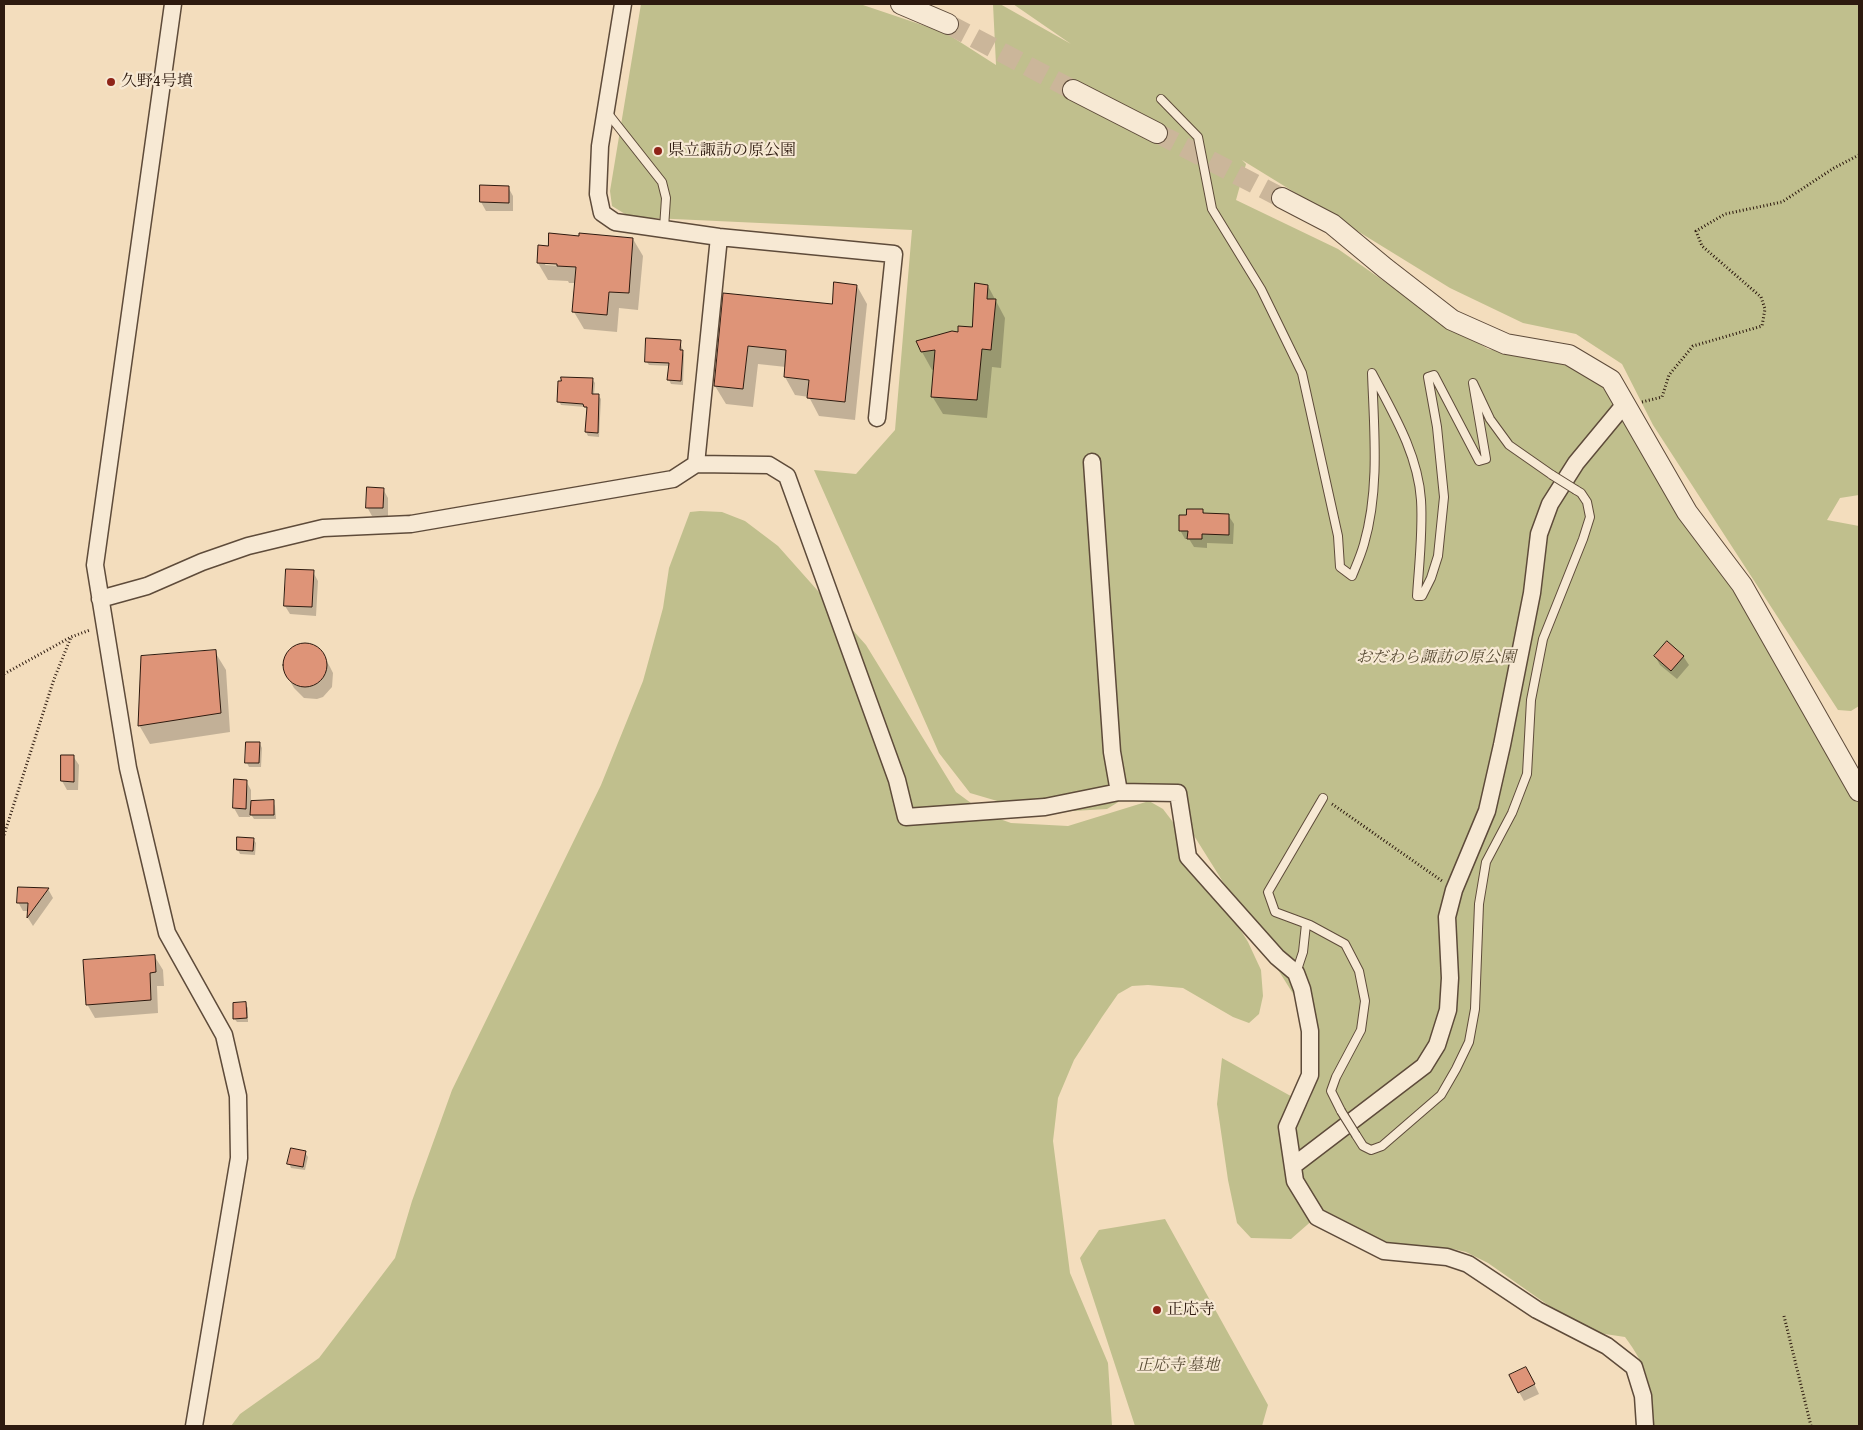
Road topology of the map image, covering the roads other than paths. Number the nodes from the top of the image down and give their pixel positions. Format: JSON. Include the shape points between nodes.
{"nodes":[{"id":1,"x":173,"y":4,"type":"edge"},
{"id":2,"x":623,"y":4,"type":"edge"},
{"id":3,"x":901,"y":4,"type":"edge"},
{"id":4,"x":948,"y":24,"type":"tunnel mouth"},
{"id":5,"x":1073,"y":90,"type":"tunnel mouth"},
{"id":6,"x":1161,"y":99,"type":"dead end"},
{"id":7,"x":605,"y":109,"type":"junction"},
{"id":8,"x":1157,"y":133,"type":"tunnel mouth"},
{"id":9,"x":1282,"y":198,"type":"tunnel mouth"},
{"id":10,"x":664,"y":228,"type":"junction"},
{"id":11,"x":719,"y":237,"type":"junction"},
{"id":12,"x":1624,"y":405,"type":"junction"},
{"id":13,"x":877,"y":418,"type":"dead end"},
{"id":14,"x":1092,"y":462,"type":"dead end"},
{"id":15,"x":696,"y":464,"type":"junction"},
{"id":16,"x":100,"y":599,"type":"junction"},
{"id":17,"x":1859,"y":791,"type":"edge"},
{"id":18,"x":1119,"y":792,"type":"junction"},
{"id":19,"x":1323,"y":798,"type":"road end"},
{"id":20,"x":1306,"y":924,"type":"junction"},
{"id":21,"x":1296,"y":973,"type":"junction"},
{"id":22,"x":1293,"y":1166,"type":"junction"},
{"id":23,"x":194,"y":1426,"type":"edge"},
{"id":24,"x":1645,"y":1426,"type":"edge"}],
"edges":[{"from":1,"to":16,"type":"street","via":[[94,565]]},
{"from":2,"to":7,"type":"street"},
{"from":3,"to":4,"type":"street"},
{"from":5,"to":8,"type":"street"},
{"from":6,"to":20,"type":"lane","bridge":true,"via":[[1198,137],[1212,209],[1261,289],[1302,373],[1338,536],[1340,567],[1345,572],[1352,576],[1364,544],[1372,500],[1375,452],[1372,373],[1398,422],[1415,470],[1421,523],[1417,596],[1422,596],[1438,556],[1444,498],[1428,377],[1434,375],[1479,461],[1486,459],[1473,383],[1490,419],[1509,445],[1581,493],[1590,517],[1543,639],[1531,700],[1527,774],[1512,813],[1486,862],[1479,904],[1475,1009],[1468,1042],[1441,1094],[1382,1146],[1371,1150],[1363,1146],[1331,1091],[1361,1030],[1364,1001],[1359,971],[1345,944]]},
{"from":7,"to":10,"type":"lane","via":[[662,182],[666,198]]},
{"from":7,"to":10,"type":"street","via":[[598,194],[602,213],[615,222]]},
{"from":9,"to":12,"type":"street","via":[[1332,224],[1452,320],[1506,344],[1569,354],[1611,380]]},
{"from":10,"to":11,"type":"street"},
{"from":11,"to":13,"type":"street","via":[[894,254]]},
{"from":11,"to":15,"type":"street"},
{"from":12,"to":17,"type":"street","via":[[1687,512],[1742,585]]},
{"from":12,"to":22,"type":"street","via":[[1576,463],[1550,504],[1539,534],[1532,593],[1487,811],[1454,890],[1447,917],[1448,1010],[1437,1046],[1424,1066]]},
{"from":14,"to":18,"type":"street","via":[[1112,752]]},
{"from":15,"to":16,"type":"street","via":[[673,479],[411,524],[324,528],[248,546],[147,586]]},
{"from":15,"to":18,"type":"street","via":[[769,465],[787,476],[897,780],[906,816],[1045,807]]},
{"from":16,"to":23,"type":"street","via":[[128,768],[167,933],[224,1035],[238,1096],[239,1158]]},
{"from":18,"to":21,"type":"street","via":[[1178,793],[1188,857],[1277,958]]},
{"from":19,"to":20,"type":"lane","via":[[1268,892],[1275,912]]},
{"from":20,"to":21,"type":"lane","via":[[1303,952]]},
{"from":21,"to":22,"type":"street","via":[[1310,1031],[1310,1075],[1287,1127]]},
{"from":22,"to":24,"type":"street","via":[[1295,1181],[1317,1216],[1384,1251],[1447,1257],[1468,1264],[1537,1310],[1607,1346],[1634,1367],[1643,1396]]}]}
